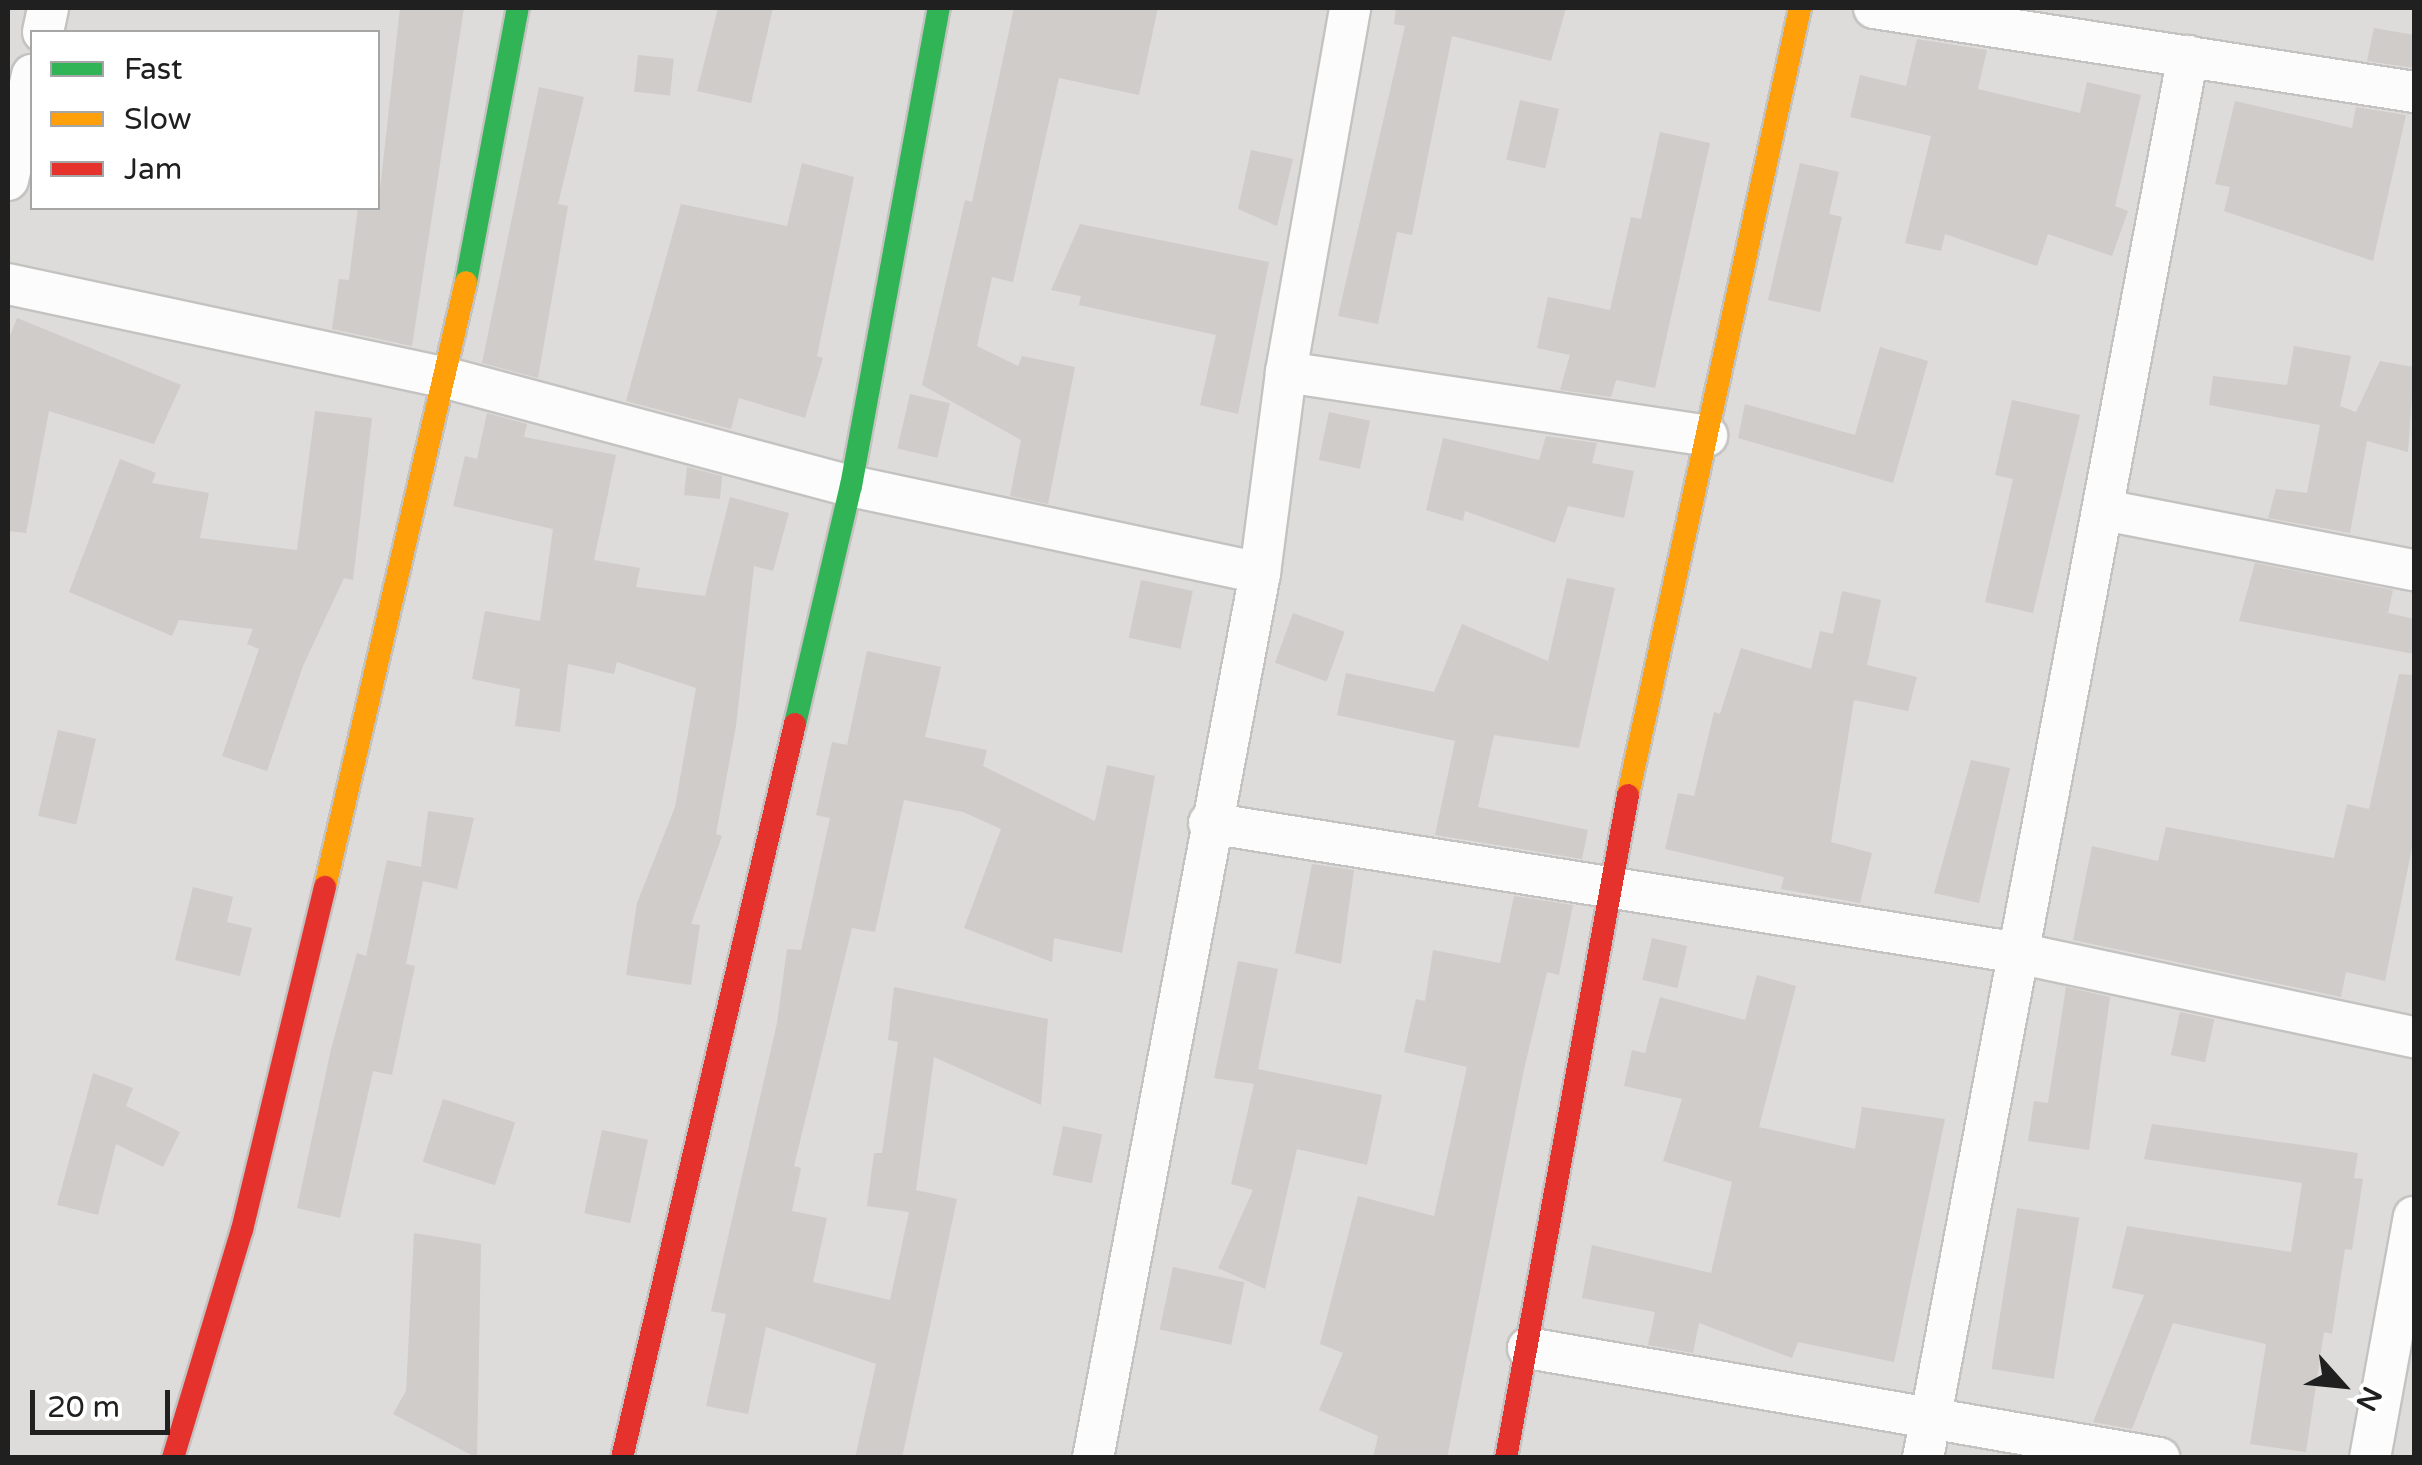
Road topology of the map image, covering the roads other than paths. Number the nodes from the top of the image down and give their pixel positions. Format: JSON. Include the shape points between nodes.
{"nodes":[{"id":1,"x":518,"y":8,"type":"edge"},
{"id":2,"x":938,"y":8,"type":"edge"},
{"id":3,"x":1350,"y":8,"type":"edge"},
{"id":4,"x":1800,"y":8,"type":"edge"},
{"id":5,"x":1874,"y":8,"type":"edge"},
{"id":6,"x":2126,"y":25,"type":"edge"},
{"id":7,"x":2188,"y":56,"type":"junction"},
{"id":8,"x":30,"y":83,"type":"edge"},
{"id":9,"x":2414,"y":92,"type":"edge"},
{"id":10,"x":8,"y":180,"type":"edge"},
{"id":11,"x":8,"y":284,"type":"edge"},
{"id":12,"x":1286,"y":372,"type":"junction"},
{"id":13,"x":446,"y":378,"type":"junction"},
{"id":14,"x":1707,"y":436,"type":"junction"},
{"id":15,"x":851,"y":486,"type":"junction"},
{"id":16,"x":2104,"y":510,"type":"junction"},
{"id":17,"x":2414,"y":570,"type":"edge"},
{"id":18,"x":1260,"y":573,"type":"junction"},
{"id":19,"x":1209,"y":822,"type":"junction"},
{"id":20,"x":1609,"y":882,"type":"junction"},
{"id":21,"x":2013,"y":952,"type":"junction"},
{"id":22,"x":2414,"y":1038,"type":"edge"},
{"id":23,"x":2414,"y":1218,"type":"edge"},
{"id":24,"x":1528,"y":1348,"type":"junction"},
{"id":25,"x":1926,"y":1438,"type":"edge"},
{"id":26,"x":173,"y":1458,"type":"edge"},
{"id":27,"x":622,"y":1458,"type":"edge"},
{"id":28,"x":1094,"y":1458,"type":"edge"},
{"id":29,"x":1506,"y":1458,"type":"edge"},
{"id":30,"x":2159,"y":1458,"type":"edge"},
{"id":31,"x":2370,"y":1458,"type":"edge"}],
"edges":[{"from":1,"to":13,"type":"street"},
{"from":2,"to":15,"type":"street"},
{"from":3,"to":12,"type":"street"},
{"from":4,"to":14,"type":"street"},
{"from":5,"to":6,"type":"street"},
{"from":6,"to":7,"type":"street"},
{"from":7,"to":9,"type":"street"},
{"from":7,"to":16,"type":"street"},
{"from":8,"to":10,"type":"street"},
{"from":11,"to":13,"type":"street"},
{"from":12,"to":14,"type":"street"},
{"from":12,"to":18,"type":"street"},
{"from":13,"to":15,"type":"street"},
{"from":13,"to":26,"type":"street","via":[[242,1230]]},
{"from":14,"to":20,"type":"street"},
{"from":15,"to":18,"type":"street"},
{"from":15,"to":27,"type":"street"},
{"from":16,"to":17,"type":"street"},
{"from":16,"to":21,"type":"street"},
{"from":18,"to":19,"type":"street"},
{"from":19,"to":20,"type":"street"},
{"from":19,"to":28,"type":"street"},
{"from":20,"to":21,"type":"street"},
{"from":20,"to":24,"type":"street"},
{"from":21,"to":22,"type":"street"},
{"from":21,"to":25,"type":"street"},
{"from":23,"to":31,"type":"street"},
{"from":24,"to":25,"type":"street"},
{"from":24,"to":29,"type":"street"},
{"from":25,"to":30,"type":"street"}]}
